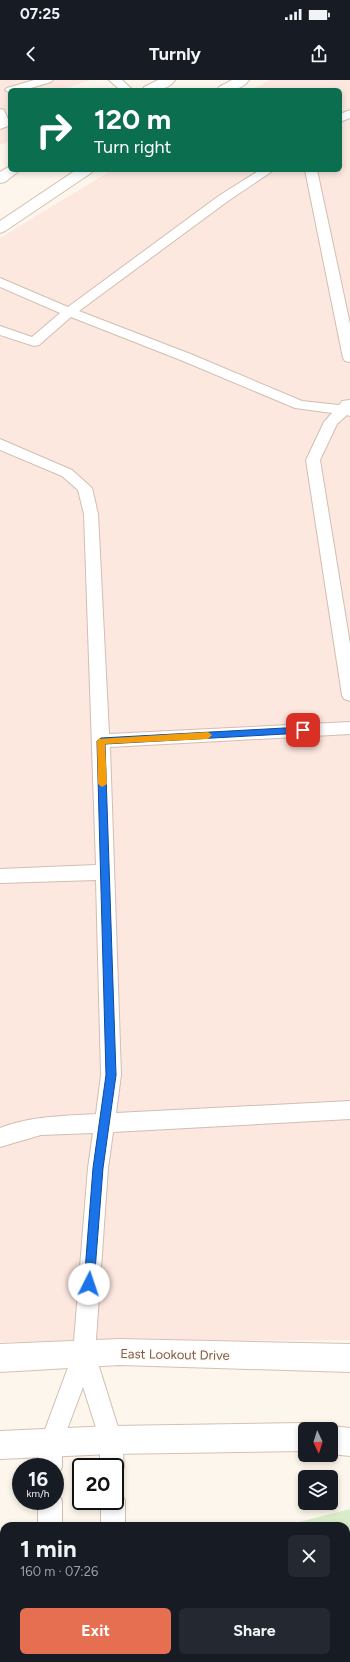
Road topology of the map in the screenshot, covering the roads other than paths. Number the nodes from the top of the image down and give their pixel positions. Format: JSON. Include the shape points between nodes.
{"nodes":[{"id":1,"x":47,"y":80,"type":"edge"},
{"id":2,"x":114,"y":80,"type":"edge"},
{"id":3,"x":168,"y":80,"type":"edge"},
{"id":4,"x":242,"y":80,"type":"edge"},
{"id":5,"x":17,"y":88,"type":"edge"},
{"id":6,"x":124,"y":88,"type":"edge"},
{"id":7,"x":153,"y":88,"type":"edge"},
{"id":8,"x":228,"y":88,"type":"edge"},
{"id":9,"x":0,"y":112,"type":"edge"},
{"id":10,"x":0,"y":125,"type":"edge"},
{"id":11,"x":10,"y":172,"type":"edge"},
{"id":12,"x":83,"y":172,"type":"edge"},
{"id":13,"x":265,"y":172,"type":"edge"},
{"id":14,"x":312,"y":172,"type":"edge"},
{"id":15,"x":0,"y":179,"type":"edge"},
{"id":16,"x":0,"y":228,"type":"edge"},
{"id":17,"x":0,"y":282,"type":"edge"},
{"id":18,"x":345,"y":303,"type":"edge"},
{"id":19,"x":69,"y":312,"type":"junction"},
{"id":20,"x":0,"y":330,"type":"edge"},
{"id":21,"x":350,"y":358,"type":"edge"},
{"id":22,"x":348,"y":407,"type":"edge"},
{"id":23,"x":0,"y":444,"type":"edge"},
{"id":24,"x":350,"y":695,"type":"edge"},
{"id":25,"x":350,"y":728,"type":"edge"},
{"id":26,"x":101,"y":741,"type":"junction"},
{"id":27,"x":105,"y":872,"type":"junction"},
{"id":28,"x":0,"y":876,"type":"edge"},
{"id":29,"x":350,"y":1110,"type":"edge"},
{"id":30,"x":104,"y":1123,"type":"junction"},
{"id":31,"x":0,"y":1138,"type":"edge"},
{"id":32,"x":84,"y":1354,"type":"junction"},
{"id":33,"x":0,"y":1358,"type":"edge"},
{"id":34,"x":350,"y":1358,"type":"edge"},
{"id":35,"x":298,"y":1437,"type":"edge"},
{"id":36,"x":111,"y":1440,"type":"junction"},
{"id":37,"x":338,"y":1441,"type":"edge"},
{"id":38,"x":350,"y":1442,"type":"edge"},
{"id":39,"x":0,"y":1445,"type":"edge"},
{"id":40,"x":51,"y":1455,"type":"edge"},
{"id":41,"x":112,"y":1458,"type":"edge"},
{"id":42,"x":50,"y":1510,"type":"edge"},
{"id":43,"x":113,"y":1510,"type":"edge"},
{"id":44,"x":50,"y":1522,"type":"edge"},
{"id":45,"x":113,"y":1522,"type":"edge"}],
"edges":[{"from":1,"to":5,"type":"lane"},
{"from":2,"to":6,"type":"lane"},
{"from":3,"to":7,"type":"street"},
{"from":4,"to":8,"type":"street"},
{"from":9,"to":10,"type":"lane","via":[[4,124]]},
{"from":11,"to":15,"type":"street"},
{"from":12,"to":16,"type":"street"},
{"from":13,"to":19,"type":"lane","via":[[224,198]]},
{"from":14,"to":18,"type":"lane"},
{"from":17,"to":19,"type":"lane"},
{"from":18,"to":21,"type":"lane"},
{"from":19,"to":20,"type":"lane","via":[[34,342]]},
{"from":19,"to":22,"type":"lane","via":[[300,405]]},
{"from":22,"to":24,"type":"lane","via":[[331,422],[313,460]]},
{"from":23,"to":26,"type":"lane","via":[[67,473],[86,488],[91,514]]},
{"from":25,"to":26,"type":"lane"},
{"from":26,"to":27,"type":"lane"},
{"from":27,"to":28,"type":"lane"},
{"from":27,"to":30,"type":"lane","via":[[111,1075]]},
{"from":29,"to":30,"type":"lane"},
{"from":30,"to":31,"type":"lane","via":[[41,1126]]},
{"from":30,"to":32,"type":"lane","via":[[98,1168]]},
{"from":32,"to":33,"type":"street","name":"East Lookout Drive"},
{"from":32,"to":34,"type":"street","name":"East Lookout Drive","via":[[120,1352]]},
{"from":32,"to":36,"type":"lane"},
{"from":32,"to":40,"type":"lane"},
{"from":35,"to":36,"type":"street"},
{"from":36,"to":40,"type":"street"},
{"from":36,"to":41,"type":"lane"},
{"from":37,"to":38,"type":"street"},
{"from":39,"to":40,"type":"street"},
{"from":42,"to":44,"type":"lane"},
{"from":43,"to":45,"type":"lane"}]}
